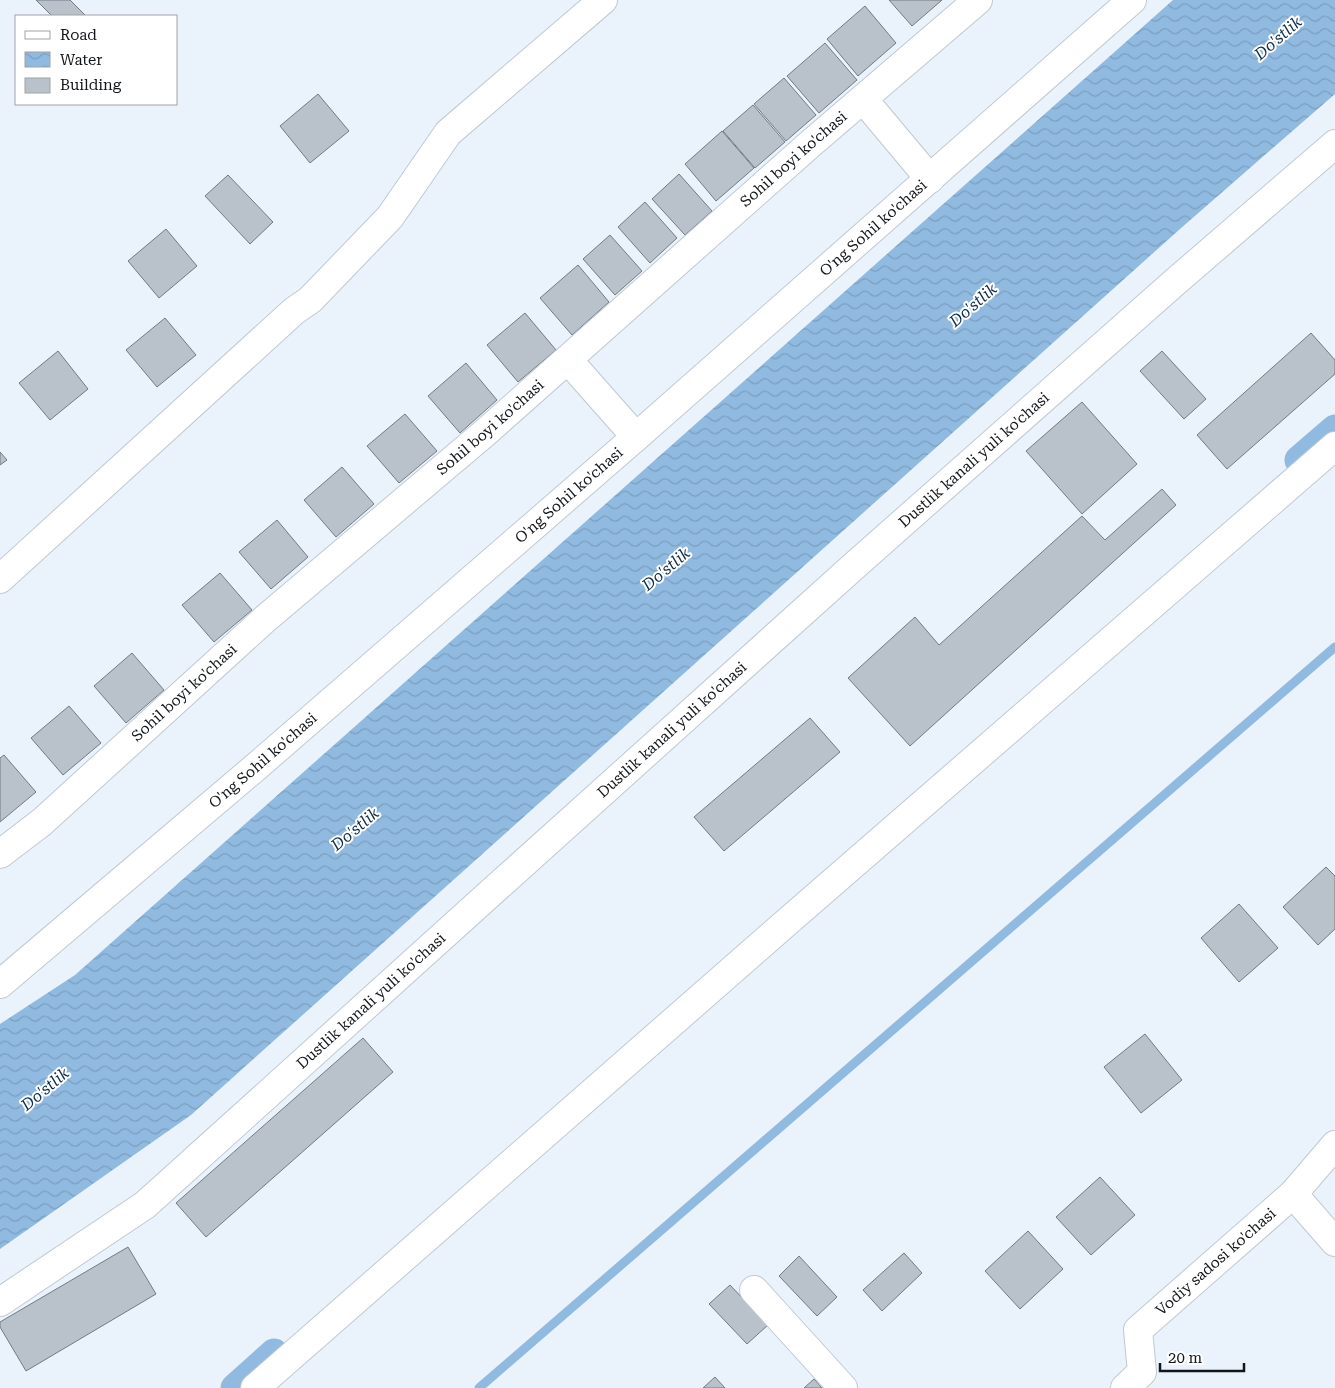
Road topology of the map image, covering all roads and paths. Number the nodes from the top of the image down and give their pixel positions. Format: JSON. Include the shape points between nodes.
{"nodes":[{"id":1,"x":603,"y":0,"type":"edge"},
{"id":2,"x":978,"y":0,"type":"edge"},
{"id":3,"x":1132,"y":0,"type":"edge"},
{"id":4,"x":863,"y":99,"type":"junction"},
{"id":5,"x":1335,"y":144,"type":"edge"},
{"id":6,"x":930,"y":179,"type":"junction"},
{"id":7,"x":568,"y":360,"type":"junction"},
{"id":8,"x":636,"y":437,"type":"junction"},
{"id":9,"x":1335,"y":446,"type":"edge"},
{"id":10,"x":0,"y":579,"type":"edge"},
{"id":11,"x":0,"y":854,"type":"edge"},
{"id":12,"x":0,"y":984,"type":"edge"},
{"id":13,"x":1335,"y":1144,"type":"edge"},
{"id":14,"x":1293,"y":1194,"type":"junction"},
{"id":15,"x":1335,"y":1242,"type":"edge"},
{"id":16,"x":754,"y":1290,"type":"dead end"},
{"id":17,"x":0,"y":1302,"type":"edge"},
{"id":18,"x":255,"y":1388,"type":"edge"},
{"id":19,"x":843,"y":1388,"type":"edge"},
{"id":20,"x":1125,"y":1388,"type":"edge"}],
"edges":[{"from":1,"to":10,"type":"street","via":[[448,133],[390,217],[310,300],[294,311]]},
{"from":2,"to":4,"type":"street","name":"Sohil boyi ko'chasi"},
{"from":3,"to":6,"type":"street","name":"O'ng Sohil ko'chasi"},
{"from":4,"to":6,"type":"street"},
{"from":4,"to":7,"type":"street","name":"Sohil boyi ko'chasi"},
{"from":5,"to":17,"type":"street","name":"Dustlik kanali yuli ko'chasi","via":[[862,560],[145,1205]]},
{"from":6,"to":8,"type":"street","name":"O'ng Sohil ko'chasi"},
{"from":7,"to":8,"type":"street"},
{"from":7,"to":11,"type":"street","name":"Sohil boyi ko'chasi","via":[[264,619],[42,822]]},
{"from":8,"to":12,"type":"street","name":"O'ng Sohil ko'chasi"},
{"from":9,"to":18,"type":"street"},
{"from":13,"to":14,"type":"street","name":"Vodiy sadosi ko'chasi"},
{"from":14,"to":15,"type":"street"},
{"from":14,"to":20,"type":"street","name":"Vodiy sadosi ko'chasi","via":[[1138,1330],[1142,1372]]},
{"from":16,"to":19,"type":"street"}]}
